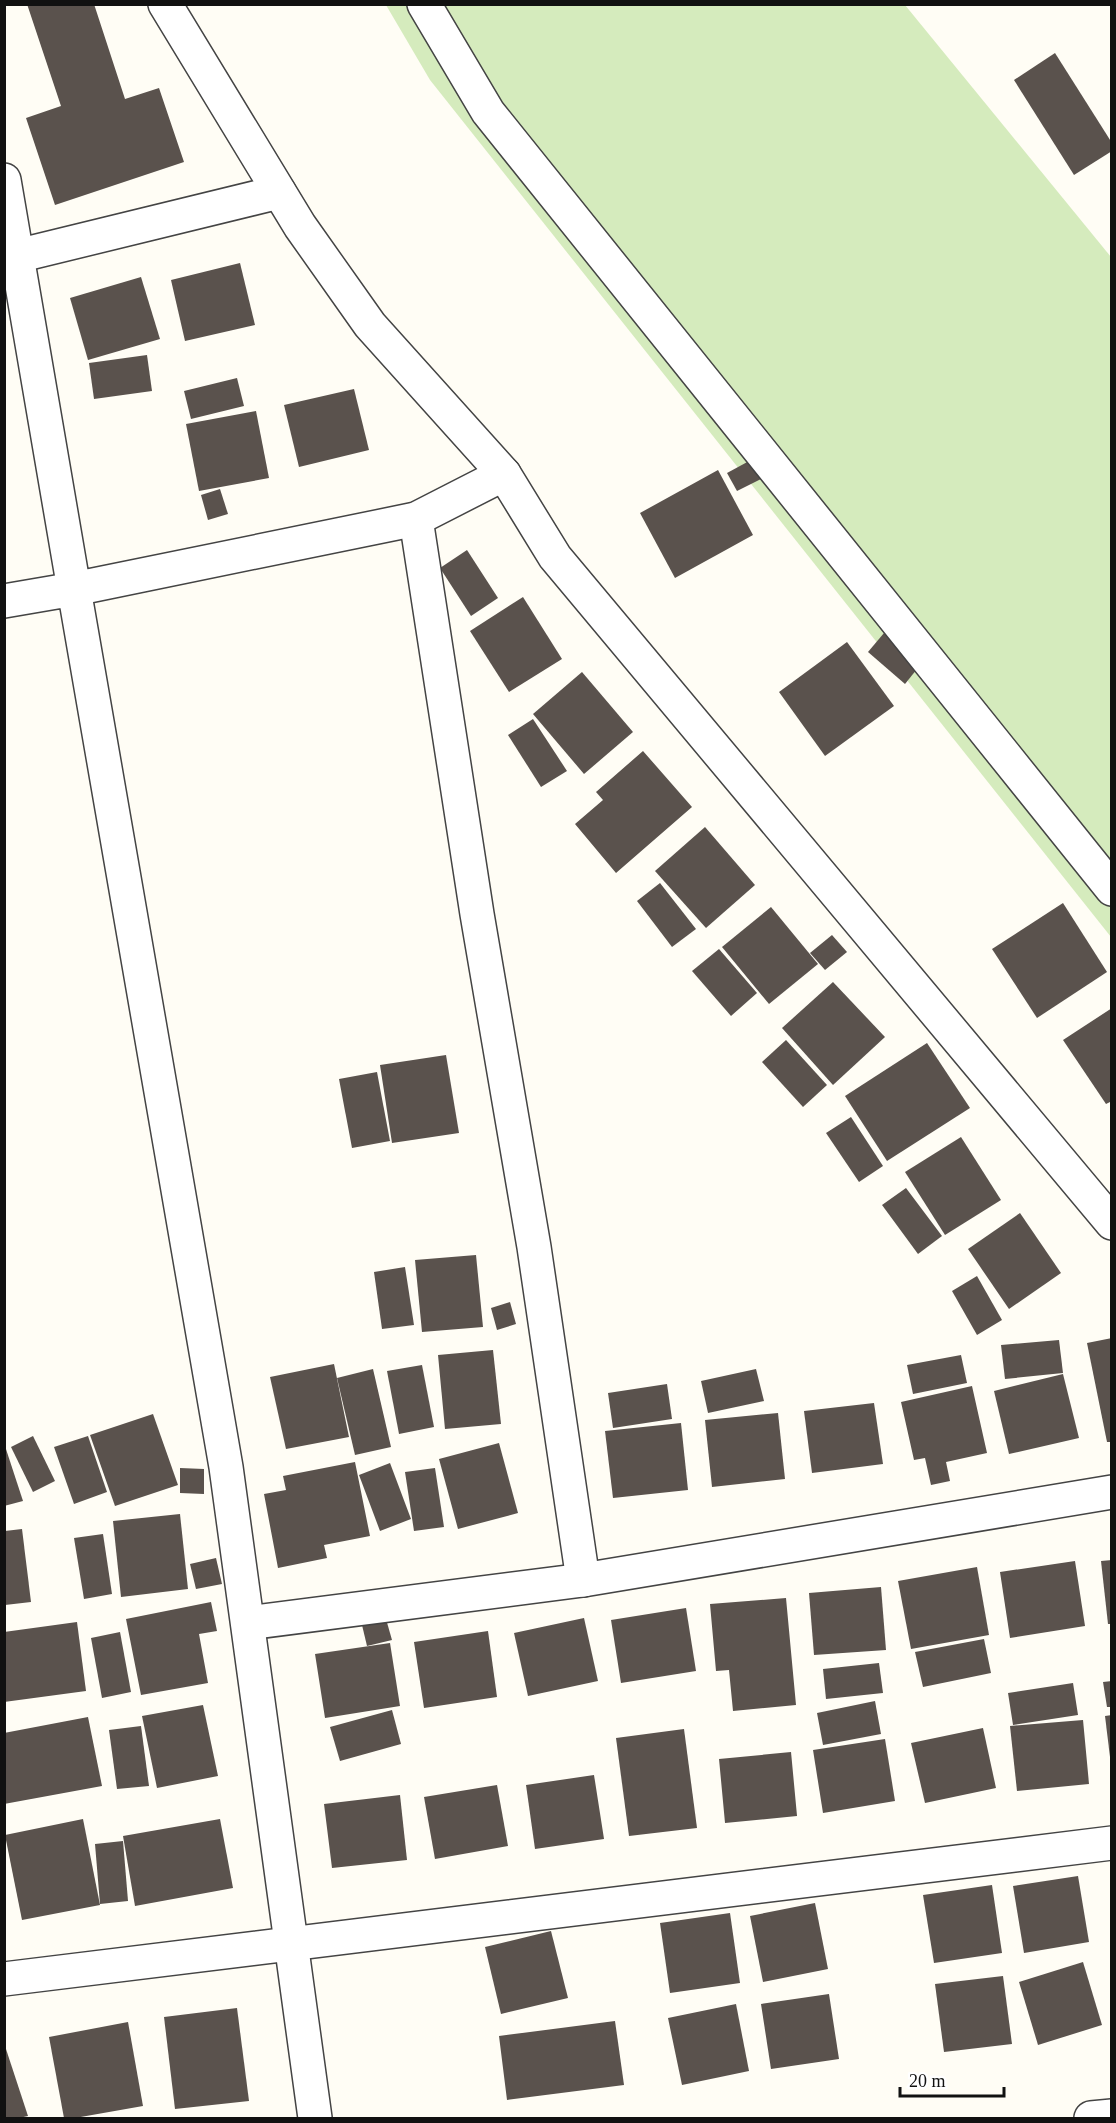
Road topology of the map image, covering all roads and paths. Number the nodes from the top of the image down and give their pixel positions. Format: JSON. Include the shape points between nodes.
{"nodes":[{"id":1,"x":165,"y":4,"type":"edge"},
{"id":2,"x":424,"y":4,"type":"edge"},
{"id":3,"x":4,"y":180,"type":"edge"},
{"id":4,"x":279,"y":192,"type":"junction"},
{"id":5,"x":17,"y":256,"type":"junction"},
{"id":6,"x":504,"y":474,"type":"junction"},
{"id":7,"x":416,"y":519,"type":"junction"},
{"id":8,"x":74,"y":589,"type":"junction"},
{"id":9,"x":4,"y":601,"type":"edge"},
{"id":10,"x":1112,"y":889,"type":"edge"},
{"id":11,"x":1112,"y":1223,"type":"edge"},
{"id":12,"x":1112,"y":1492,"type":"edge"},
{"id":13,"x":583,"y":1580,"type":"junction"},
{"id":14,"x":248,"y":1623,"type":"junction"},
{"id":15,"x":1112,"y":1842,"type":"edge"},
{"id":16,"x":292,"y":1944,"type":"junction"},
{"id":17,"x":4,"y":1979,"type":"edge"},
{"id":18,"x":1112,"y":2116,"type":"edge"},
{"id":19,"x":315,"y":2118,"type":"edge"},
{"id":20,"x":1091,"y":2118,"type":"edge"}],
"edges":[{"from":1,"to":4,"type":"street"},
{"from":2,"to":10,"type":"street","via":[[488,112]]},
{"from":3,"to":5,"type":"street"},
{"from":4,"to":5,"type":"street"},
{"from":4,"to":6,"type":"street","via":[[370,325]]},
{"from":5,"to":8,"type":"street"},
{"from":6,"to":7,"type":"street"},
{"from":6,"to":11,"type":"street","via":[[555,557]]},
{"from":7,"to":8,"type":"street"},
{"from":7,"to":13,"type":"street","via":[[534,1247]]},
{"from":8,"to":9,"type":"street"},
{"from":8,"to":14,"type":"street","via":[[224,1455]]},
{"from":12,"to":13,"type":"street"},
{"from":13,"to":14,"type":"street"},
{"from":14,"to":16,"type":"street"},
{"from":15,"to":16,"type":"street"},
{"from":16,"to":17,"type":"street"},
{"from":16,"to":19,"type":"street"},
{"from":18,"to":20,"type":"street"}]}
